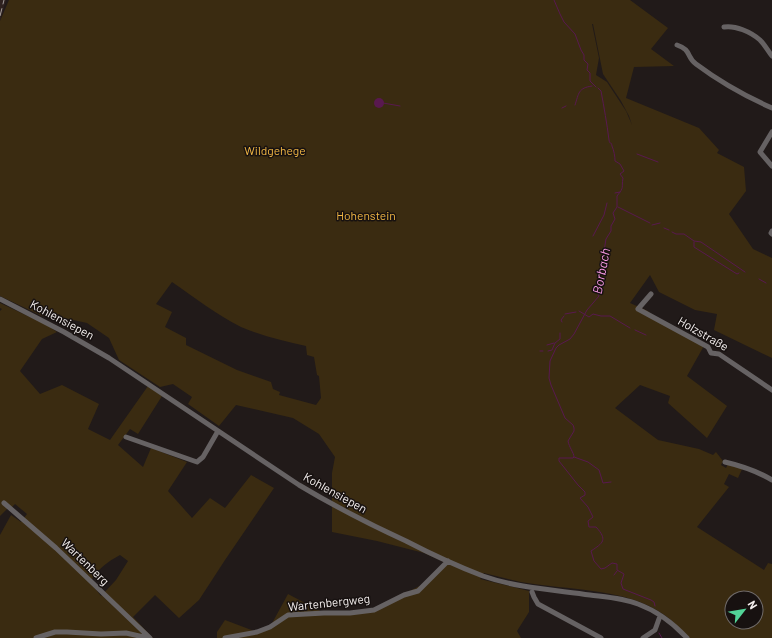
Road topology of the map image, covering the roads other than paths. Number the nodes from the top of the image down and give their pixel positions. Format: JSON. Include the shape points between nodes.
{"nodes":[{"id":1,"x":724,"y":27,"type":"dead end"},
{"id":2,"x":677,"y":44,"type":"dead end"},
{"id":3,"x":772,"y":56,"type":"edge"},
{"id":4,"x":772,"y":108,"type":"edge"},
{"id":5,"x":772,"y":132,"type":"edge"},
{"id":6,"x":772,"y":166,"type":"edge"},
{"id":7,"x":772,"y":231,"type":"edge"},
{"id":8,"x":772,"y":234,"type":"edge"},
{"id":9,"x":651,"y":294,"type":"dead end"},
{"id":10,"x":0,"y":300,"type":"edge"},
{"id":11,"x":772,"y":390,"type":"edge"},
{"id":12,"x":218,"y":431,"type":"junction"},
{"id":13,"x":126,"y":437,"type":"dead end"},
{"id":14,"x":725,"y":462,"type":"dead end"},
{"id":15,"x":772,"y":480,"type":"edge"},
{"id":16,"x":4,"y":503,"type":"dead end"},
{"id":17,"x":448,"y":561,"type":"junction"},
{"id":18,"x":532,"y":592,"type":"dead end"},
{"id":19,"x":660,"y":616,"type":"junction"},
{"id":20,"x":36,"y":638,"type":"edge"},
{"id":21,"x":149,"y":638,"type":"edge"},
{"id":22,"x":225,"y":638,"type":"edge"},
{"id":23,"x":601,"y":638,"type":"edge"},
{"id":24,"x":643,"y":638,"type":"edge"},
{"id":25,"x":687,"y":638,"type":"edge"}],
"edges":[{"from":1,"to":3,"type":"street","via":[[730,26],[752,34]]},
{"from":2,"to":4,"type":"street","via":[[688,51],[692,61],[714,77],[745,96]]},
{"from":5,"to":6,"type":"street","via":[[760,152]]},
{"from":7,"to":8,"type":"street"},
{"from":9,"to":11,"type":"street","name":"Holzstraße","via":[[638,309],[708,347],[711,353],[719,354]]},
{"from":10,"to":12,"type":"street","name":"Kohlensiepen","via":[[109,358]]},
{"from":12,"to":13,"type":"street","via":[[204,457],[197,462]]},
{"from":12,"to":17,"type":"street","name":"Kohlensiepen","via":[[328,503]]},
{"from":14,"to":15,"type":"street","via":[[740,465]]},
{"from":16,"to":21,"type":"street","name":"Wartenberg","via":[[53,545]]},
{"from":17,"to":19,"type":"street","name":"Kohlensiepen","via":[[506,582],[626,600],[646,607]]},
{"from":17,"to":22,"type":"street","name":"Wartenbergweg","via":[[418,591],[374,610],[288,615],[270,627]]},
{"from":18,"to":23,"type":"street","via":[[538,604]]},
{"from":19,"to":24,"type":"street","via":[[654,632]]},
{"from":19,"to":25,"type":"street","name":"Kohlensiepen"},
{"from":20,"to":21,"type":"street","via":[[55,632],[67,632],[126,633]]}]}
